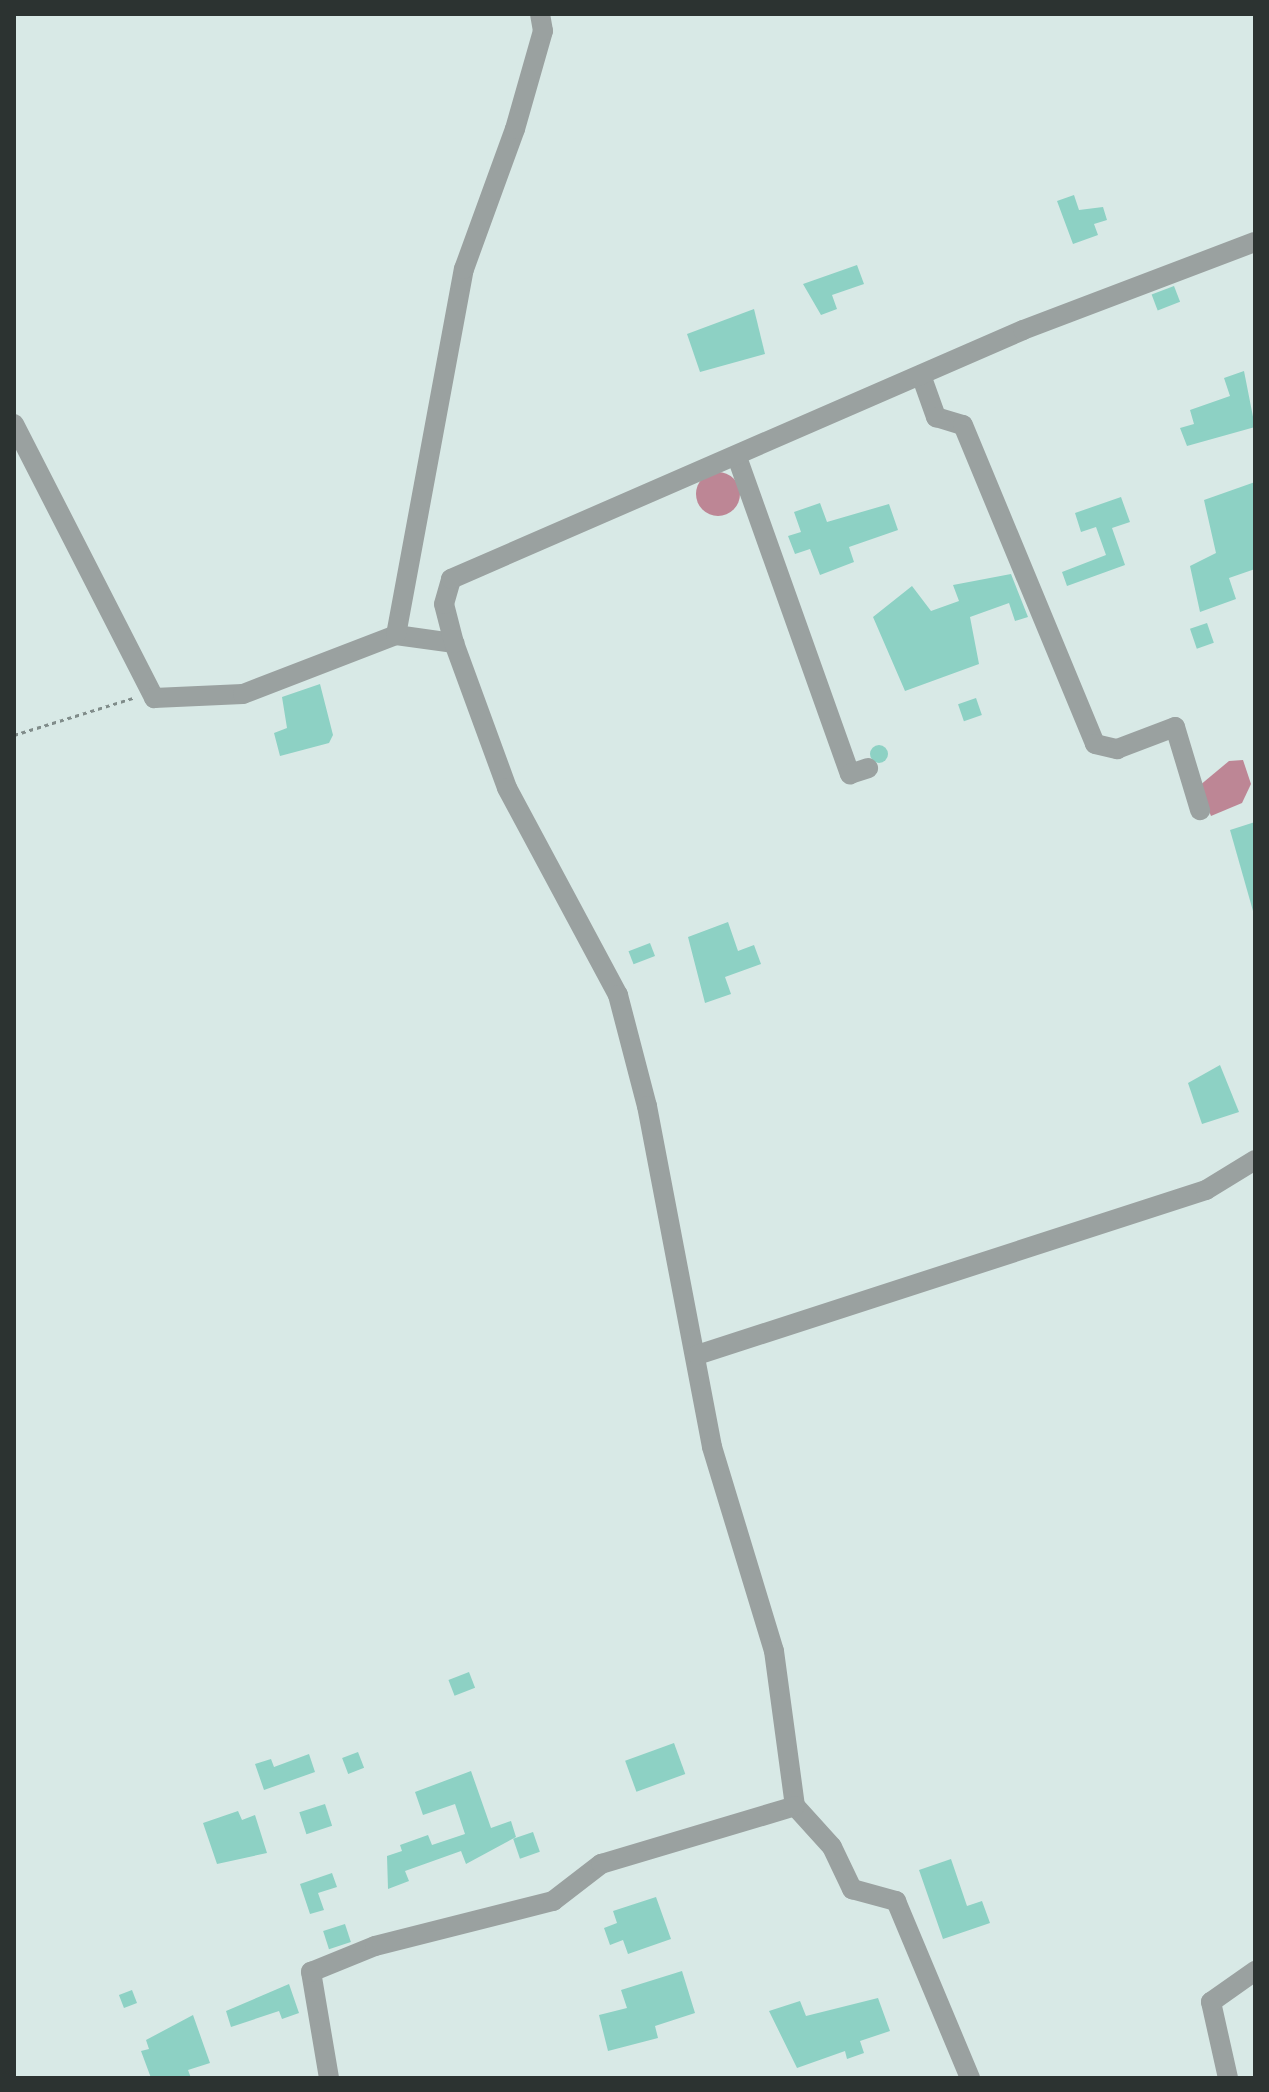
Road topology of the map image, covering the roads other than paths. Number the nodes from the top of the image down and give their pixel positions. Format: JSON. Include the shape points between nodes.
{"nodes":[{"id":1,"x":540,"y":14,"type":"edge"},
{"id":2,"x":1255,"y":242,"type":"edge"},
{"id":3,"x":921,"y":375,"type":"junction"},
{"id":4,"x":14,"y":424,"type":"edge"},
{"id":5,"x":737,"y":457,"type":"junction"},
{"id":6,"x":396,"y":635,"type":"junction"},
{"id":7,"x":454,"y":643,"type":"junction"},
{"id":8,"x":868,"y":768,"type":"dead end"},
{"id":9,"x":1200,"y":810,"type":"dead end"},
{"id":10,"x":1255,"y":1160,"type":"edge"},
{"id":11,"x":697,"y":1355,"type":"junction"},
{"id":12,"x":795,"y":1806,"type":"junction"},
{"id":13,"x":1255,"y":1971,"type":"edge"},
{"id":14,"x":329,"y":2078,"type":"edge"},
{"id":15,"x":970,"y":2078,"type":"edge"},
{"id":16,"x":1228,"y":2078,"type":"edge"}],
"edges":[{"from":1,"to":6,"type":"street","via":[[543,31],[515,129],[464,269]]},
{"from":2,"to":3,"type":"street"},
{"from":3,"to":5,"type":"street"},
{"from":3,"to":9,"type":"street","via":[[936,417],[963,425],[1095,744],[1117,749],[1175,727]]},
{"from":4,"to":6,"type":"street","via":[[154,698],[243,694]]},
{"from":5,"to":7,"type":"street","via":[[541,534],[451,579],[444,604]]},
{"from":5,"to":8,"type":"street","via":[[850,774]]},
{"from":6,"to":7,"type":"street"},
{"from":7,"to":11,"type":"street","via":[[507,788],[618,995]]},
{"from":10,"to":11,"type":"street","via":[[1206,1190]]},
{"from":11,"to":12,"type":"street","via":[[712,1447],[774,1651]]},
{"from":12,"to":14,"type":"street","via":[[601,1864],[553,1901],[375,1946],[311,1972]]},
{"from":12,"to":15,"type":"street","via":[[832,1847],[852,1889],[896,1901]]},
{"from":13,"to":16,"type":"street","via":[[1211,2002]]}]}
